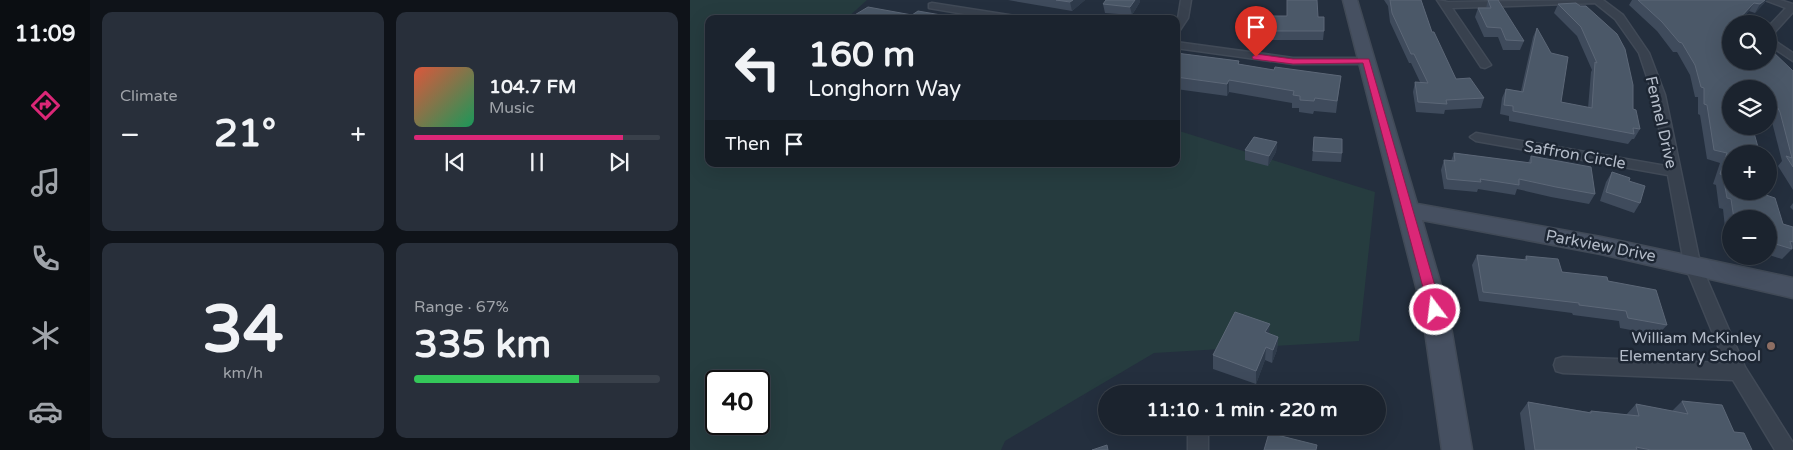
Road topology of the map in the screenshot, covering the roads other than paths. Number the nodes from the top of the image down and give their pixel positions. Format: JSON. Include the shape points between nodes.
{"nodes":[{"id":1,"x":1186,"y":0,"type":"edge"},
{"id":2,"x":1350,"y":0,"type":"edge"},
{"id":3,"x":1597,"y":0,"type":"edge"},
{"id":4,"x":1770,"y":0,"type":"edge"},
{"id":5,"x":1444,"y":3,"type":"edge"},
{"id":6,"x":932,"y":6,"type":"dead end"},
{"id":7,"x":1792,"y":7,"type":"edge"},
{"id":8,"x":990,"y":15,"type":"edge"},
{"id":9,"x":1180,"y":22,"type":"edge"},
{"id":10,"x":1777,"y":23,"type":"edge"},
{"id":11,"x":1180,"y":46,"type":"edge"},
{"id":12,"x":1777,"y":46,"type":"edge"},
{"id":13,"x":1793,"y":58,"type":"edge"},
{"id":14,"x":1366,"y":61,"type":"junction"},
{"id":15,"x":1485,"y":65,"type":"dead end"},
{"id":16,"x":1476,"y":137,"type":"dead end"},
{"id":17,"x":1674,"y":172,"type":"junction"},
{"id":18,"x":1408,"y":210,"type":"junction"},
{"id":19,"x":1692,"y":263,"type":"junction"},
{"id":20,"x":1793,"y":288,"type":"edge"},
{"id":21,"x":1563,"y":365,"type":"dead end"},
{"id":22,"x":1738,"y":372,"type":"junction"},
{"id":23,"x":1457,"y":450,"type":"edge"},
{"id":24,"x":1786,"y":450,"type":"edge"}],
"edges":[{"from":1,"to":9,"type":"street"},
{"from":2,"to":14,"type":"street"},
{"from":3,"to":5,"type":"street"},
{"from":3,"to":17,"type":"street","name":"Fennel Drive","via":[[1619,17],[1644,53],[1659,95]]},
{"from":4,"to":7,"type":"street"},
{"from":5,"to":15,"type":"street"},
{"from":6,"to":8,"type":"street"},
{"from":7,"to":10,"type":"street"},
{"from":11,"to":14,"type":"street","via":[[1293,61]]},
{"from":12,"to":13,"type":"street"},
{"from":14,"to":18,"type":"street"},
{"from":16,"to":17,"type":"street","name":"Saffron Circle"},
{"from":17,"to":19,"type":"street","name":"Fennel Drive"},
{"from":18,"to":19,"type":"street","name":"Parkview Drive","via":[[1529,230]]},
{"from":18,"to":23,"type":"street","via":[[1435,310]]},
{"from":19,"to":20,"type":"street","name":"Parkview Drive"},
{"from":19,"to":22,"type":"street","name":"Fennel Drive"},
{"from":21,"to":22,"type":"street"},
{"from":22,"to":24,"type":"street","name":"Fennel Drive"}]}
